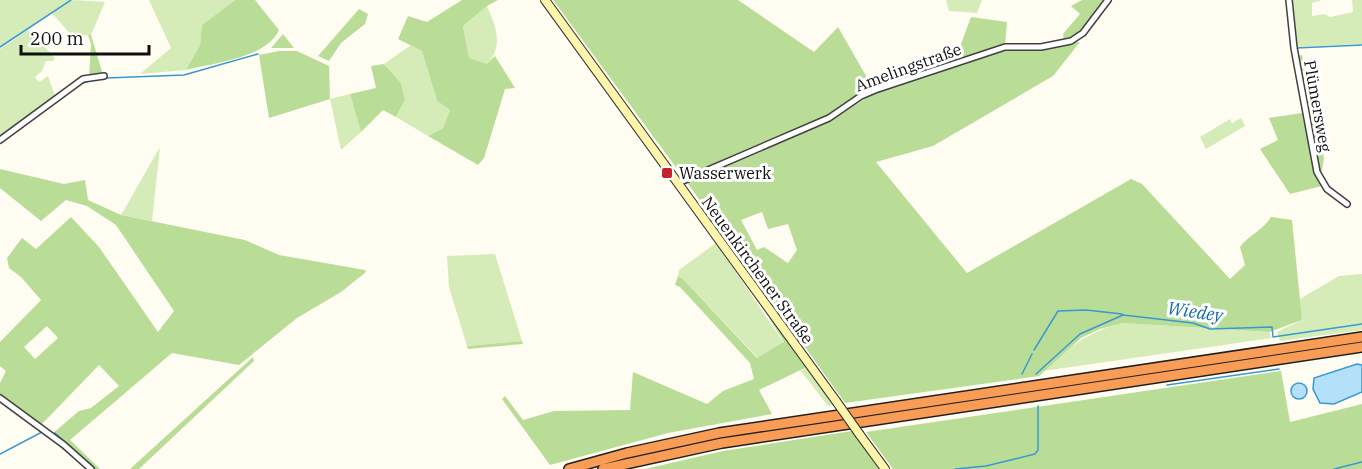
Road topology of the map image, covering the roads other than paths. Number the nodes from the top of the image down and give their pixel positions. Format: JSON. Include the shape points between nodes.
{"nodes":[{"id":1,"x":545,"y":0,"type":"edge"},
{"id":2,"x":1108,"y":0,"type":"edge"},
{"id":3,"x":1289,"y":0,"type":"edge"},
{"id":4,"x":104,"y":76,"type":"dead end"},
{"id":5,"x":0,"y":140,"type":"edge"},
{"id":6,"x":678,"y":183,"type":"junction"},
{"id":7,"x":1347,"y":204,"type":"dead end"},
{"id":8,"x":1362,"y":338,"type":"edge"},
{"id":9,"x":1362,"y":348,"type":"edge"},
{"id":10,"x":0,"y":398,"type":"edge"},
{"id":11,"x":91,"y":469,"type":"edge"},
{"id":12,"x":569,"y":469,"type":"edge"},
{"id":13,"x":603,"y":469,"type":"edge"},
{"id":14,"x":885,"y":469,"type":"edge"}],
"edges":[{"from":1,"to":6,"type":"main road","name":"Neuenkirchener Straße"},
{"from":2,"to":6,"type":"street","name":"Amelingstraße","via":[[1083,33],[1071,41],[1041,47],[1005,47],[875,90],[829,118]]},
{"from":3,"to":7,"type":"street","name":"Plümersweg","via":[[1317,172],[1327,189]]},
{"from":4,"to":5,"type":"street","via":[[83,79]]},
{"from":6,"to":14,"type":"main road","name":"Neuenkirchener Straße","bridge":true},
{"from":8,"to":12,"type":"highway","via":[[719,433]]},
{"from":9,"to":13,"type":"highway","via":[[722,442]]},
{"from":10,"to":11,"type":"street"}]}
